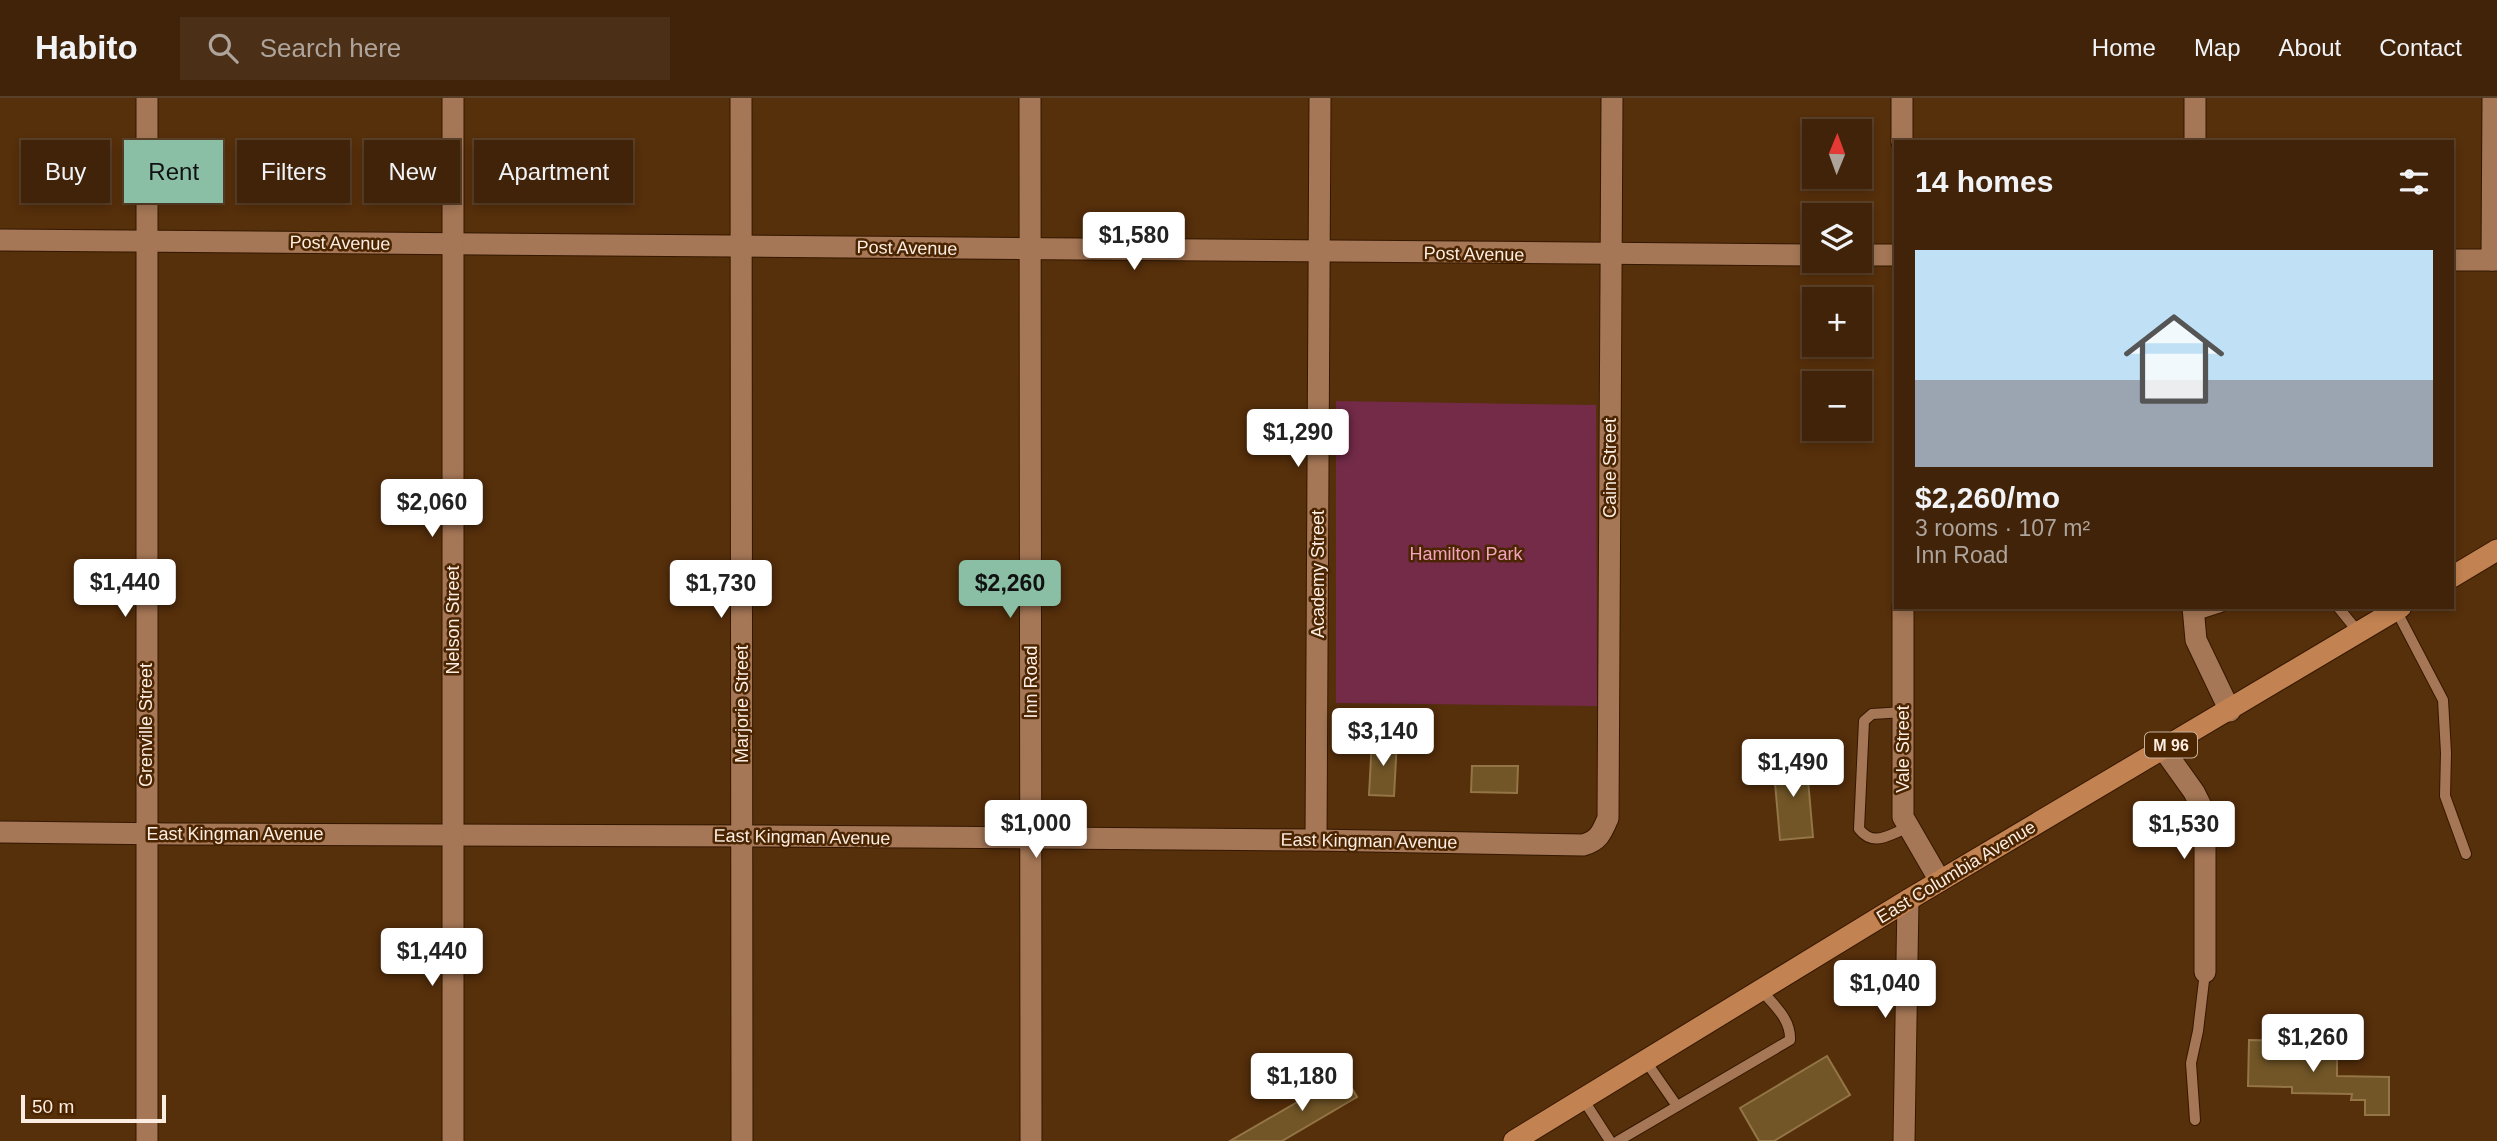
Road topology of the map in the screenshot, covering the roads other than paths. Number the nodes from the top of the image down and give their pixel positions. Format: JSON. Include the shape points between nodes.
{"nodes":[{"id":1,"x":147,"y":98,"type":"edge"},
{"id":2,"x":453,"y":98,"type":"edge"},
{"id":3,"x":741,"y":98,"type":"edge"},
{"id":4,"x":1030,"y":98,"type":"edge"},
{"id":5,"x":1320,"y":98,"type":"edge"},
{"id":6,"x":1612,"y":98,"type":"edge"},
{"id":7,"x":1902,"y":98,"type":"edge"},
{"id":8,"x":2195,"y":98,"type":"edge"},
{"id":9,"x":2493,"y":98,"type":"edge"},
{"id":10,"x":1902,"y":140,"type":"edge"},
{"id":11,"x":2195,"y":140,"type":"edge"},
{"id":12,"x":0,"y":240,"type":"edge"},
{"id":13,"x":147,"y":240,"type":"junction"},
{"id":14,"x":453,"y":244,"type":"junction"},
{"id":15,"x":741,"y":246,"type":"junction"},
{"id":16,"x":1031,"y":250,"type":"junction"},
{"id":17,"x":1320,"y":253,"type":"junction"},
{"id":18,"x":1611,"y":255,"type":"junction"},
{"id":19,"x":1894,"y":255,"type":"edge"},
{"id":20,"x":1802,"y":256,"type":"edge"},
{"id":21,"x":1872,"y":256,"type":"edge"},
{"id":22,"x":2454,"y":260,"type":"edge"},
{"id":23,"x":2495,"y":260,"type":"edge"},
{"id":24,"x":2497,"y":550,"type":"edge"},
{"id":25,"x":2454,"y":576,"type":"edge"},
{"id":26,"x":1903,"y":609,"type":"edge"},
{"id":27,"x":2339,"y":609,"type":"edge"},
{"id":28,"x":2399,"y":609,"type":"edge"},
{"id":29,"x":2193,"y":612,"type":"edge"},
{"id":30,"x":2359,"y":633,"type":"junction"},
{"id":31,"x":2230,"y":711,"type":"junction"},
{"id":32,"x":1903,"y":712,"type":"junction"},
{"id":33,"x":2164,"y":750,"type":"junction"},
{"id":34,"x":1909,"y":827,"type":"junction"},
{"id":35,"x":0,"y":832,"type":"edge"},
{"id":36,"x":146,"y":834,"type":"junction"},
{"id":37,"x":452,"y":834,"type":"junction"},
{"id":38,"x":1600,"y":835,"type":"joint"},
{"id":39,"x":743,"y":836,"type":"junction"},
{"id":40,"x":1031,"y":839,"type":"junction"},
{"id":41,"x":1316,"y":840,"type":"junction"},
{"id":42,"x":2466,"y":853,"type":"dead end"},
{"id":43,"x":1940,"y":881,"type":"junction"},
{"id":44,"x":1908,"y":900,"type":"junction"},
{"id":45,"x":2204,"y":972,"type":"joint"},
{"id":46,"x":1761,"y":990,"type":"junction"},
{"id":47,"x":1645,"y":1060,"type":"junction"},
{"id":48,"x":1583,"y":1099,"type":"junction"},
{"id":49,"x":1677,"y":1106,"type":"junction"},
{"id":50,"x":2194,"y":1120,"type":"dead end"},
{"id":51,"x":147,"y":1141,"type":"edge"},
{"id":52,"x":453,"y":1141,"type":"edge"},
{"id":53,"x":742,"y":1141,"type":"edge"},
{"id":54,"x":1031,"y":1141,"type":"edge"},
{"id":55,"x":1514,"y":1141,"type":"edge"},
{"id":56,"x":1610,"y":1141,"type":"edge"},
{"id":57,"x":1618,"y":1141,"type":"edge"},
{"id":58,"x":1904,"y":1141,"type":"edge"}],
"edges":[{"from":1,"to":13,"type":"street","name":"Grenville Street"},
{"from":2,"to":14,"type":"street","name":"Nelson Street"},
{"from":3,"to":15,"type":"street","name":"Marjorie Street"},
{"from":4,"to":16,"type":"street","name":"Inn Road"},
{"from":5,"to":17,"type":"street","name":"Academy Street"},
{"from":6,"to":18,"type":"street","name":"Caine Street"},
{"from":7,"to":10,"type":"street"},
{"from":8,"to":11,"type":"street"},
{"from":9,"to":23,"type":"street"},
{"from":12,"to":13,"type":"street","name":"Post Avenue"},
{"from":13,"to":14,"type":"street","name":"Post Avenue"},
{"from":13,"to":36,"type":"street","name":"Grenville Street"},
{"from":14,"to":15,"type":"street","name":"Post Avenue"},
{"from":14,"to":37,"type":"street","name":"Nelson Street"},
{"from":15,"to":16,"type":"street","name":"Post Avenue"},
{"from":15,"to":39,"type":"street","name":"Marjorie Street"},
{"from":16,"to":17,"type":"street","name":"Post Avenue"},
{"from":16,"to":40,"type":"street","name":"Inn Road"},
{"from":17,"to":18,"type":"street","name":"Post Avenue"},
{"from":17,"to":41,"type":"street","name":"Academy Street"},
{"from":18,"to":20,"type":"street","name":"Post Avenue"},
{"from":18,"to":38,"type":"street","name":"Caine Street","via":[[1608,818]]},
{"from":19,"to":21,"type":"street"},
{"from":22,"to":23,"type":"street"},
{"from":24,"to":25,"type":"main road"},
{"from":26,"to":32,"type":"street","name":"Vale Street"},
{"from":27,"to":30,"type":"lane"},
{"from":28,"to":30,"type":"main road","name":"East Columbia Avenue","number":"M 96"},
{"from":28,"to":42,"type":"lane","via":[[2444,700],[2445,796]]},
{"from":29,"to":31,"type":"street","via":[[2196,640]]},
{"from":30,"to":31,"type":"main road","name":"East Columbia Avenue","number":"M 96"},
{"from":31,"to":33,"type":"main road","name":"East Columbia Avenue","number":"M 96"},
{"from":32,"to":34,"type":"street","name":"Vale Street","via":[[1903,817]]},
{"from":32,"to":34,"type":"lane","via":[[1872,714],[1864,721],[1859,829],[1874,840]]},
{"from":33,"to":43,"type":"main road","name":"East Columbia Avenue","number":"M 96"},
{"from":33,"to":45,"type":"street","via":[[2205,814]]},
{"from":34,"to":43,"type":"street","name":"Vale Street"},
{"from":35,"to":36,"type":"street","name":"East Kingman Avenue"},
{"from":36,"to":37,"type":"street","name":"East Kingman Avenue"},
{"from":36,"to":51,"type":"street","name":"Grenville Street"},
{"from":37,"to":39,"type":"street","name":"East Kingman Avenue"},
{"from":37,"to":52,"type":"street","name":"Nelson Street"},
{"from":38,"to":41,"type":"street","name":"East Kingman Avenue","via":[[1584,845]]},
{"from":39,"to":40,"type":"street","name":"East Kingman Avenue"},
{"from":39,"to":53,"type":"street","name":"Marjorie Street"},
{"from":40,"to":41,"type":"street","name":"East Kingman Avenue"},
{"from":40,"to":54,"type":"street","name":"Inn Road"},
{"from":43,"to":44,"type":"main road","name":"East Columbia Avenue","number":"M 96"},
{"from":44,"to":46,"type":"main road","name":"East Columbia Avenue","number":"M 96"},
{"from":44,"to":58,"type":"street"},
{"from":45,"to":50,"type":"lane","via":[[2191,1063]]},
{"from":46,"to":47,"type":"main road","name":"East Columbia Avenue","number":"M 96"},
{"from":46,"to":49,"type":"lane","via":[[1786,1019],[1790,1040]]},
{"from":47,"to":48,"type":"main road","name":"East Columbia Avenue","number":"M 96"},
{"from":47,"to":49,"type":"lane"},
{"from":48,"to":55,"type":"main road","name":"East Columbia Avenue","number":"M 96"},
{"from":48,"to":56,"type":"lane"},
{"from":49,"to":57,"type":"lane"}]}
